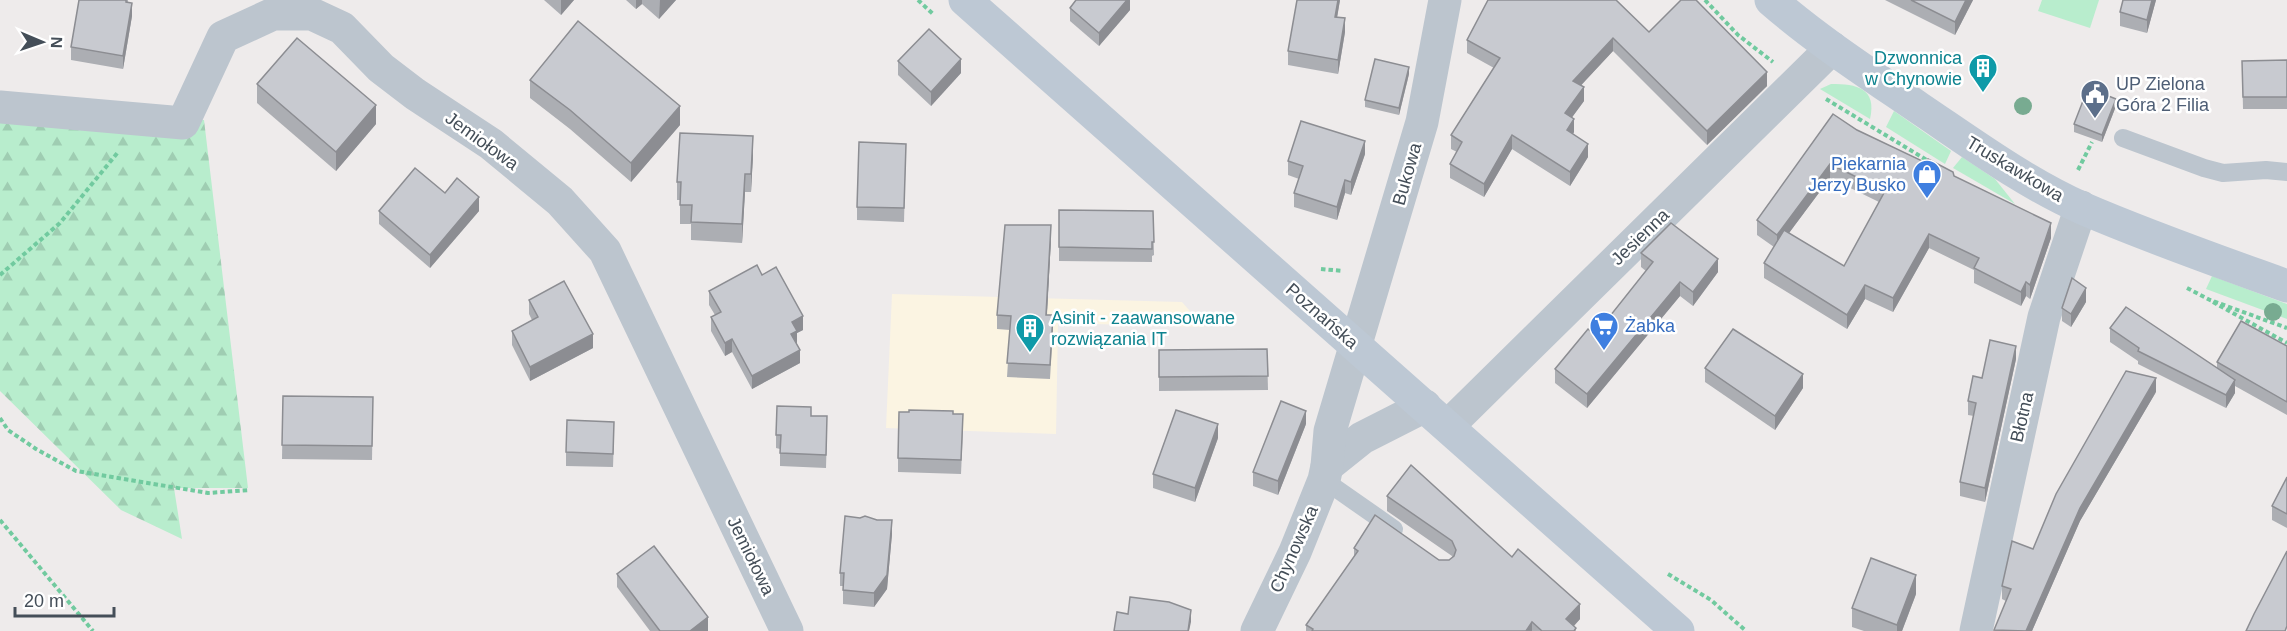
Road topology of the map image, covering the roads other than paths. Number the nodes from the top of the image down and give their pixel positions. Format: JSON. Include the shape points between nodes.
{"nodes":[{"id":1,"x":965,"y":0,"type":"edge"},
{"id":2,"x":1445,"y":0,"type":"edge"},
{"id":3,"x":1771,"y":0,"type":"edge"},
{"id":4,"x":1832,"y":48,"type":"junction"},
{"id":5,"x":0,"y":107,"type":"edge"},
{"id":6,"x":2123,"y":138,"type":"dead end"},
{"id":7,"x":2287,"y":172,"type":"edge"},
{"id":8,"x":2081,"y":207,"type":"junction"},
{"id":9,"x":2287,"y":286,"type":"edge"},
{"id":10,"x":1356,"y":346,"type":"junction"},
{"id":11,"x":1436,"y":416,"type":"junction"},
{"id":12,"x":1326,"y":473,"type":"junction"},
{"id":13,"x":1408,"y":538,"type":"edge"},
{"id":14,"x":787,"y":631,"type":"edge"},
{"id":15,"x":1257,"y":631,"type":"edge"},
{"id":16,"x":1678,"y":631,"type":"edge"},
{"id":17,"x":1976,"y":631,"type":"edge"}],
"edges":[{"from":1,"to":10,"type":"street","name":"Poznańska"},
{"from":2,"to":10,"type":"street","name":"Bukowa","via":[[1422,122]]},
{"from":3,"to":4,"type":"street","name":"Truskawkowa"},
{"from":4,"to":8,"type":"street","name":"Truskawkowa","via":[[1969,142]]},
{"from":4,"to":11,"type":"street","name":"Jesienna"},
{"from":5,"to":14,"type":"street","name":"Jemiołowa","via":[[183,123],[223,37],[273,14],[312,14],[342,28],[381,68],[490,144],[560,201],[605,251]]},
{"from":6,"to":7,"type":"lane","via":[[2223,173]]},
{"from":8,"to":9,"type":"street","name":"Truskawkowa"},
{"from":8,"to":17,"type":"street","name":"Błotna","via":[[2044,317]]},
{"from":10,"to":11,"type":"street","name":"Poznańska"},
{"from":10,"to":12,"type":"street","name":"Chynowska","via":[[1330,431]]},
{"from":11,"to":12,"type":"street","name":"Chynowska","via":[[1362,438]]},
{"from":11,"to":16,"type":"street","name":"Poznańska"},
{"from":12,"to":13,"type":"lane"},
{"from":12,"to":15,"type":"street","name":"Chynowska","via":[[1295,552]]}]}
